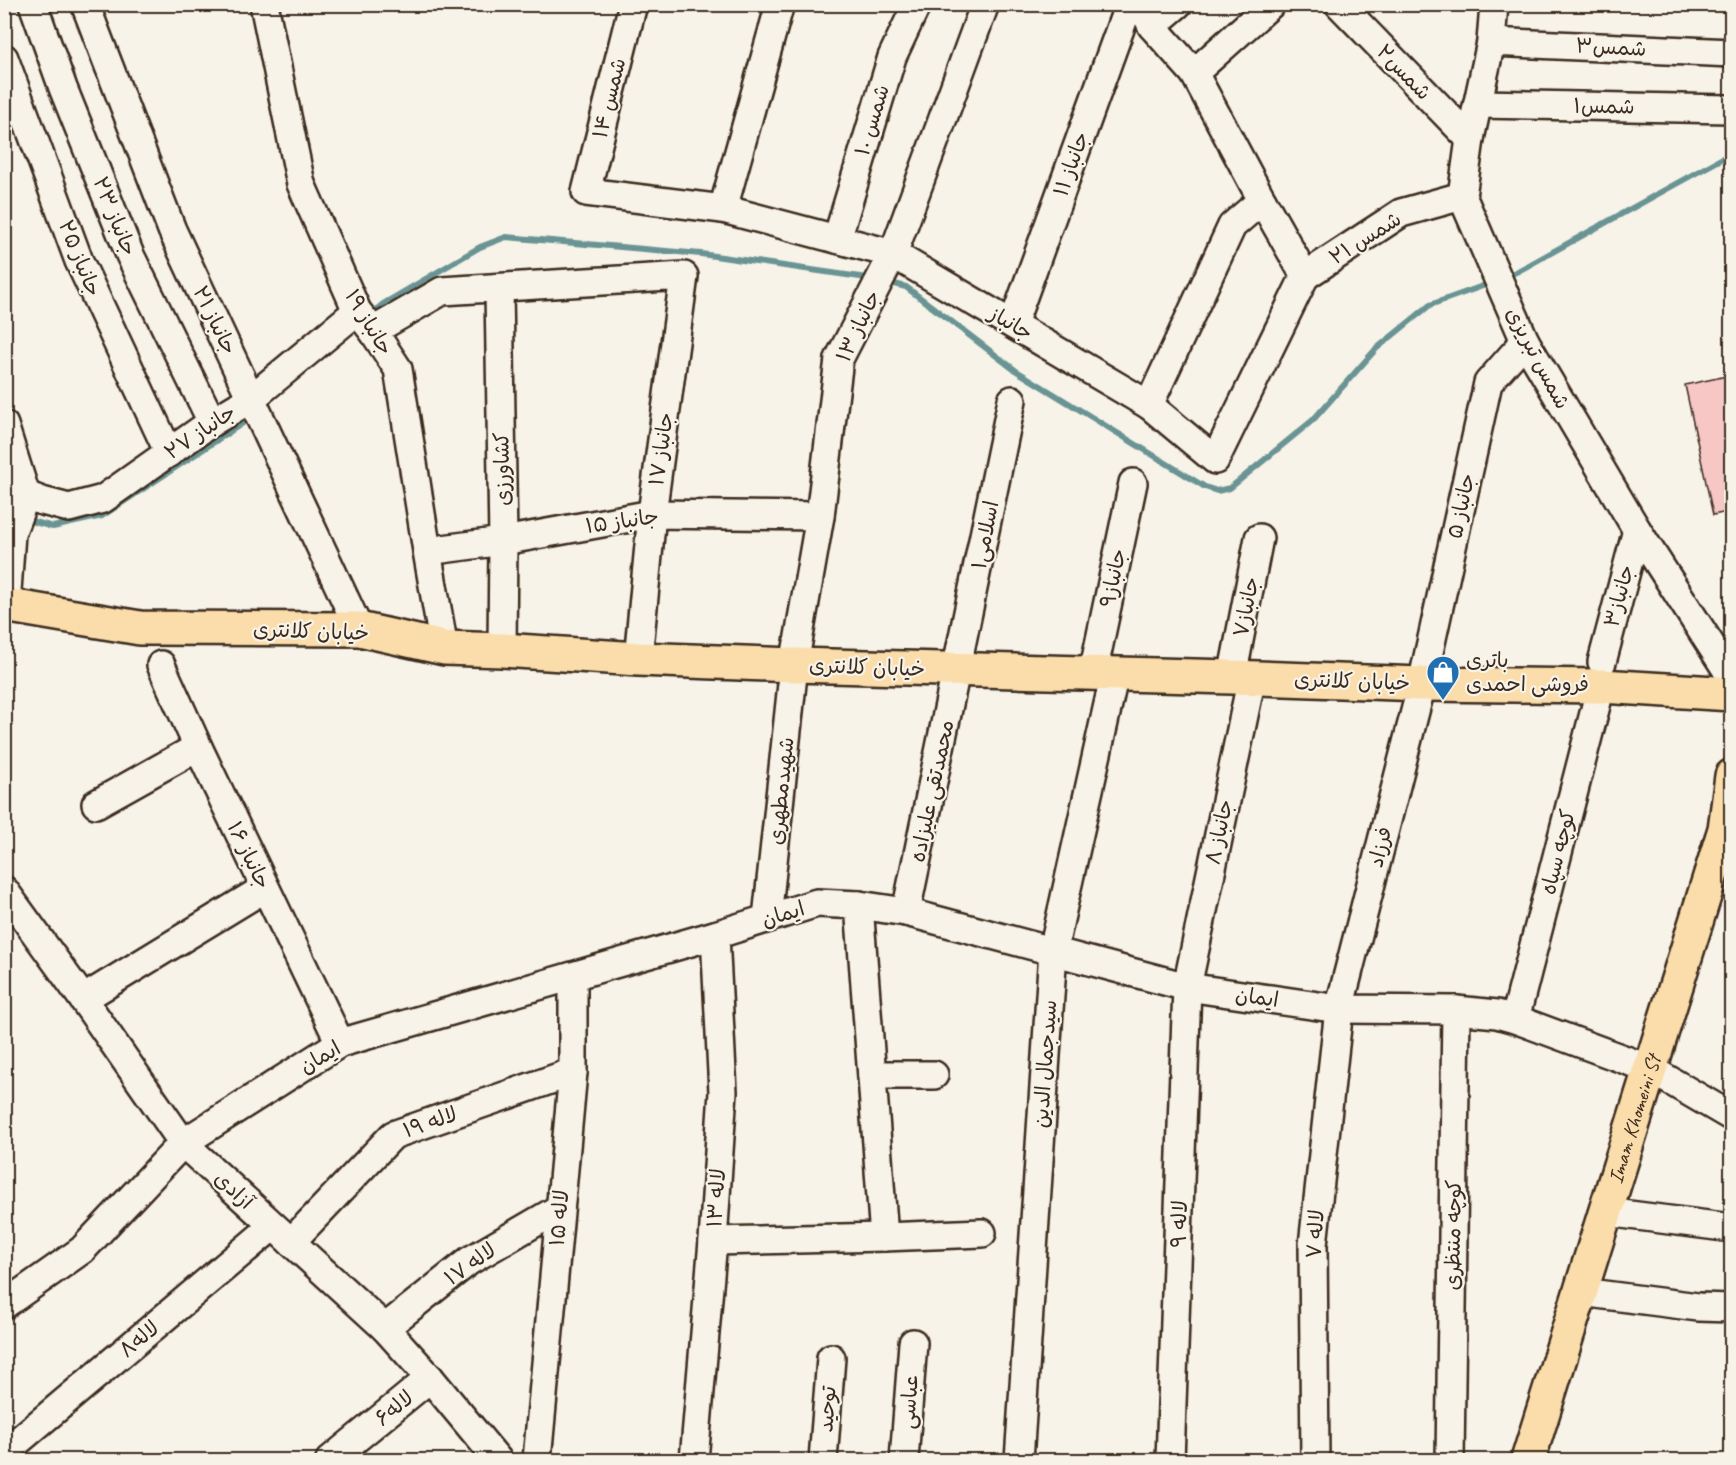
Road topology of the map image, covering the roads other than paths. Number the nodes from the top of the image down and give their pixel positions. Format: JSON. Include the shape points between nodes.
{"nodes":[{"id":1,"x":33,"y":4,"type":"edge"},
{"id":2,"x":86,"y":4,"type":"edge"},
{"id":3,"x":264,"y":4,"type":"edge"},
{"id":4,"x":633,"y":4,"type":"edge"},
{"id":5,"x":780,"y":4,"type":"edge"},
{"id":6,"x":917,"y":4,"type":"edge"},
{"id":7,"x":985,"y":4,"type":"edge"},
{"id":8,"x":1129,"y":4,"type":"edge"},
{"id":9,"x":1178,"y":4,"type":"edge"},
{"id":10,"x":1271,"y":4,"type":"edge"},
{"id":11,"x":1339,"y":4,"type":"edge"},
{"id":12,"x":1494,"y":4,"type":"edge"},
{"id":13,"x":1147,"y":15,"type":"edge"},
{"id":14,"x":1491,"y":42,"type":"junction"},
{"id":15,"x":1731,"y":53,"type":"edge"},
{"id":16,"x":4,"y":57,"type":"edge"},
{"id":17,"x":1194,"y":73,"type":"junction"},
{"id":18,"x":1478,"y":104,"type":"junction"},
{"id":19,"x":1729,"y":109,"type":"dead end"},
{"id":20,"x":1470,"y":139,"type":"junction"},
{"id":21,"x":586,"y":192,"type":"joint"},
{"id":22,"x":1462,"y":196,"type":"junction"},
{"id":23,"x":1262,"y":200,"type":"junction"},
{"id":24,"x":723,"y":209,"type":"junction"},
{"id":25,"x":837,"y":239,"type":"junction"},
{"id":26,"x":893,"y":254,"type":"junction"},
{"id":27,"x":684,"y":276,"type":"joint"},
{"id":28,"x":1305,"y":276,"type":"junction"},
{"id":29,"x":499,"y":289,"type":"junction"},
{"id":30,"x":365,"y":321,"type":"junction"},
{"id":31,"x":1013,"y":324,"type":"junction"},
{"id":32,"x":1525,"y":341,"type":"junction"},
{"id":33,"x":252,"y":398,"type":"junction"},
{"id":34,"x":1012,"y":400,"type":"dead end"},
{"id":35,"x":1149,"y":405,"type":"junction"},
{"id":36,"x":212,"y":422,"type":"junction"},
{"id":37,"x":4,"y":425,"type":"edge"},
{"id":38,"x":169,"y":453,"type":"junction"},
{"id":39,"x":1132,"y":483,"type":"dead end"},
{"id":40,"x":26,"y":495,"type":"junction"},
{"id":41,"x":652,"y":514,"type":"junction"},
{"id":42,"x":820,"y":516,"type":"junction"},
{"id":43,"x":1637,"y":530,"type":"junction"},
{"id":44,"x":1259,"y":538,"type":"dead end"},
{"id":45,"x":503,"y":541,"type":"junction"},
{"id":46,"x":427,"y":551,"type":"junction"},
{"id":47,"x":5,"y":605,"type":"edge"},
{"id":48,"x":359,"y":629,"type":"junction"},
{"id":49,"x":444,"y":648,"type":"junction"},
{"id":50,"x":502,"y":650,"type":"junction"},
{"id":51,"x":638,"y":658,"type":"junction"},
{"id":52,"x":161,"y":665,"type":"dead end"},
{"id":53,"x":794,"y":665,"type":"junction"},
{"id":54,"x":958,"y":669,"type":"junction"},
{"id":55,"x":1104,"y":673,"type":"junction"},
{"id":56,"x":1601,"y":674,"type":"junction"},
{"id":57,"x":1242,"y":677,"type":"junction"},
{"id":58,"x":1731,"y":678,"type":"edge"},
{"id":59,"x":1422,"y":684,"type":"junction"},
{"id":60,"x":1731,"y":694,"type":"edge"},
{"id":61,"x":198,"y":747,"type":"junction"},
{"id":62,"x":1731,"y":776,"type":"edge"},
{"id":63,"x":96,"y":804,"type":"dead end"},
{"id":64,"x":1728,"y":844,"type":"edge"},
{"id":65,"x":265,"y":888,"type":"junction"},
{"id":66,"x":4,"y":890,"type":"edge"},
{"id":67,"x":859,"y":905,"type":"junction"},
{"id":68,"x":906,"y":912,"type":"junction"},
{"id":69,"x":767,"y":918,"type":"junction"},
{"id":70,"x":715,"y":935,"type":"junction"},
{"id":71,"x":1053,"y":951,"type":"junction"},
{"id":72,"x":573,"y":976,"type":"junction"},
{"id":73,"x":1187,"y":987,"type":"junction"},
{"id":74,"x":83,"y":999,"type":"junction"},
{"id":75,"x":1339,"y":1009,"type":"junction"},
{"id":76,"x":1456,"y":1010,"type":"junction"},
{"id":77,"x":1515,"y":1019,"type":"junction"},
{"id":78,"x":340,"y":1043,"type":"junction"},
{"id":79,"x":1650,"y":1069,"type":"junction"},
{"id":80,"x":573,"y":1072,"type":"junction"},
{"id":81,"x":872,"y":1075,"type":"junction"},
{"id":82,"x":934,"y":1075,"type":"dead end"},
{"id":83,"x":1731,"y":1117,"type":"edge"},
{"id":84,"x":183,"y":1143,"type":"junction"},
{"id":85,"x":560,"y":1208,"type":"junction"},
{"id":86,"x":1606,"y":1212,"type":"junction"},
{"id":87,"x":1731,"y":1228,"type":"edge"},
{"id":88,"x":982,"y":1233,"type":"dead end"},
{"id":89,"x":282,"y":1234,"type":"junction"},
{"id":90,"x":884,"y":1238,"type":"junction"},
{"id":91,"x":713,"y":1240,"type":"junction"},
{"id":92,"x":1581,"y":1292,"type":"junction"},
{"id":93,"x":4,"y":1305,"type":"edge"},
{"id":94,"x":1731,"y":1308,"type":"edge"},
{"id":95,"x":385,"y":1328,"type":"junction"},
{"id":96,"x":913,"y":1343,"type":"dead end"},
{"id":97,"x":831,"y":1358,"type":"dead end"},
{"id":98,"x":430,"y":1378,"type":"junction"},
{"id":99,"x":4,"y":1453,"type":"edge"},
{"id":100,"x":330,"y":1461,"type":"edge"},
{"id":101,"x":498,"y":1461,"type":"edge"},
{"id":102,"x":537,"y":1461,"type":"edge"},
{"id":103,"x":694,"y":1461,"type":"edge"},
{"id":104,"x":823,"y":1461,"type":"edge"},
{"id":105,"x":904,"y":1461,"type":"edge"},
{"id":106,"x":1019,"y":1461,"type":"edge"},
{"id":107,"x":1170,"y":1461,"type":"edge"},
{"id":108,"x":1315,"y":1461,"type":"edge"},
{"id":109,"x":1450,"y":1461,"type":"edge"},
{"id":110,"x":1528,"y":1461,"type":"edge"}],
"edges":[{"from":1,"to":36,"type":"street","name":"جانباز ۲۳","via":[[130,255]]},
{"from":2,"to":33,"type":"street","name":"جانباز ۲۱","via":[[172,230]]},
{"from":3,"to":30,"type":"street","name":"جانباز ۱۹","via":[[301,184]]},
{"from":4,"to":21,"type":"street","name":"شمس ۱۴"},
{"from":5,"to":24,"type":"street"},
{"from":6,"to":25,"type":"street","name":"شمس ۱۰","via":[[891,57]]},
{"from":7,"to":26,"type":"street","name":"جانباز ۱۳"},
{"from":8,"to":31,"type":"street","name":"جانباز ۱۱"},
{"from":9,"to":13,"type":"street"},
{"from":10,"to":17,"type":"street"},
{"from":11,"to":20,"type":"street","name":"شمس۲"},
{"from":12,"to":14,"type":"street"},
{"from":13,"to":17,"type":"street"},
{"from":14,"to":15,"type":"street","name":"شمس۳"},
{"from":14,"to":18,"type":"street"},
{"from":16,"to":38,"type":"street","name":"جانباز ۲۵","via":[[79,261]]},
{"from":17,"to":23,"type":"street"},
{"from":18,"to":19,"type":"street","name":"شمس۱"},
{"from":18,"to":20,"type":"street"},
{"from":20,"to":22,"type":"street"},
{"from":21,"to":24,"type":"street","name":"جانباز"},
{"from":22,"to":28,"type":"street","name":"شمس ۲۱","via":[[1401,213]]},
{"from":22,"to":32,"type":"street","name":"شمس تبریزی"},
{"from":23,"to":28,"type":"street"},
{"from":23,"to":35,"type":"street","via":[[1232,226]]},
{"from":24,"to":25,"type":"street","name":"جانباز"},
{"from":25,"to":26,"type":"street","name":"جانباز"},
{"from":26,"to":31,"type":"street","name":"جانباز"},
{"from":26,"to":42,"type":"street","name":"جانباز ۱۳","via":[[839,359]]},
{"from":27,"to":29,"type":"street","name":"جانباز ۲۷"},
{"from":27,"to":41,"type":"street","name":"جانباز ۱۷"},
{"from":28,"to":35,"type":"street","name":"جانباز","via":[[1215,460]]},
{"from":29,"to":30,"type":"street","name":"جانباز ۲۷","via":[[442,291]]},
{"from":29,"to":45,"type":"street","name":"کشاورزی"},
{"from":30,"to":33,"type":"street","name":"جانباز ۲۷"},
{"from":30,"to":46,"type":"street","name":"جانباز ۱۹","via":[[398,369]]},
{"from":31,"to":35,"type":"street","name":"جانباز"},
{"from":32,"to":43,"type":"street","name":"شمس تبریزی"},
{"from":32,"to":59,"type":"street","name":"جانباز ۵","via":[[1488,383]]},
{"from":33,"to":36,"type":"street","name":"جانباز ۲۷"},
{"from":33,"to":48,"type":"street","name":"جانباز ۲۱"},
{"from":34,"to":54,"type":"street","name":"اسلامی۱"},
{"from":36,"to":38,"type":"street","name":"جانباز ۲۷"},
{"from":37,"to":40,"type":"street"},
{"from":38,"to":40,"type":"street","name":"جانباز ۲۷","via":[[103,499],[69,508]]},
{"from":39,"to":55,"type":"street","name":"جانباز۹"},
{"from":40,"to":47,"type":"street","via":[[11,534]]},
{"from":41,"to":42,"type":"street","name":"جانباز ۱۵"},
{"from":41,"to":45,"type":"street","name":"جانباز ۱۵"},
{"from":41,"to":51,"type":"street","name":"جانباز ۱۷"},
{"from":42,"to":53,"type":"street","name":"جانباز ۱۳"},
{"from":43,"to":56,"type":"street","name":"جانباز۳"},
{"from":43,"to":58,"type":"street","name":"شمس تبریزی"},
{"from":44,"to":57,"type":"street","name":"جانباز۷"},
{"from":45,"to":46,"type":"street","name":"جانباز ۱۵"},
{"from":45,"to":50,"type":"street","name":"کشاورزی"},
{"from":46,"to":49,"type":"street","name":"جانباز ۱۹"},
{"from":47,"to":48,"type":"main road","name":"خیابان کلانتری","via":[[140,628]]},
{"from":48,"to":49,"type":"main road","name":"خیابان کلانتری"},
{"from":49,"to":50,"type":"main road","name":"خیابان کلانتری"},
{"from":50,"to":51,"type":"main road","name":"خیابان کلانتری"},
{"from":51,"to":53,"type":"main road","name":"خیابان کلانتری"},
{"from":52,"to":61,"type":"street","name":"جانباز ۱۶"},
{"from":53,"to":54,"type":"main road","name":"خیابان کلانتری"},
{"from":53,"to":69,"type":"street","name":"شهیدمطهری"},
{"from":54,"to":55,"type":"main road","name":"خیابان کلانتری"},
{"from":54,"to":68,"type":"street","name":"محمدتقی علیزاده"},
{"from":55,"to":57,"type":"main road","name":"خیابان کلانتری"},
{"from":55,"to":71,"type":"street","name":"سیدجمال الدین"},
{"from":56,"to":59,"type":"main road","name":"خیابان کلانتری"},
{"from":56,"to":60,"type":"main road","name":"خیابان کلانتری"},
{"from":56,"to":77,"type":"street","name":"کوچه سپاه"},
{"from":57,"to":59,"type":"main road","name":"خیابان کلانتری"},
{"from":57,"to":73,"type":"street","name":"جانباز ۸"},
{"from":59,"to":75,"type":"street","name":"فرزاد"},
{"from":61,"to":63,"type":"street"},
{"from":61,"to":65,"type":"street","name":"جانباز ۱۶"},
{"from":62,"to":64,"type":"main road","name":"Imam Khomeini St"},
{"from":64,"to":79,"type":"main road","name":"Imam Khomeini St"},
{"from":65,"to":74,"type":"street"},
{"from":65,"to":78,"type":"street","name":"جانباز ۱۶"},
{"from":66,"to":74,"type":"street","name":"آزادی"},
{"from":67,"to":68,"type":"street","name":"ایمان"},
{"from":67,"to":69,"type":"street","name":"ایمان","via":[[817,903]]},
{"from":67,"to":81,"type":"street"},
{"from":68,"to":71,"type":"street","name":"ایمان"},
{"from":69,"to":70,"type":"street","name":"ایمان"},
{"from":70,"to":72,"type":"street","name":"ایمان"},
{"from":70,"to":91,"type":"street","name":"لاله ۱۳","via":[[723,1092]]},
{"from":71,"to":73,"type":"street","name":"ایمان"},
{"from":71,"to":106,"type":"street","name":"سیدجمال الدین"},
{"from":72,"to":78,"type":"street","name":"ایمان"},
{"from":72,"to":80,"type":"street","name":"لاله ۱۵"},
{"from":73,"to":75,"type":"street","name":"ایمان"},
{"from":73,"to":107,"type":"street","name":"لاله ۹"},
{"from":74,"to":84,"type":"street","name":"آزادی"},
{"from":75,"to":76,"type":"street","name":"ایمان"},
{"from":75,"to":108,"type":"street","name":"لاله ۷","via":[[1313,1245]]},
{"from":76,"to":77,"type":"street","name":"ایمان"},
{"from":76,"to":109,"type":"street","name":"کوچه منتظری"},
{"from":77,"to":79,"type":"street","name":"ایمان"},
{"from":78,"to":84,"type":"street","name":"ایمان"},
{"from":79,"to":83,"type":"street","name":"ایمان"},
{"from":79,"to":86,"type":"main road","name":"Imam Khomeini St"},
{"from":80,"to":85,"type":"street","name":"لاله ۱۵"},
{"from":80,"to":89,"type":"street","name":"لاله ۱۹","via":[[393,1135]]},
{"from":81,"to":82,"type":"street"},
{"from":81,"to":90,"type":"street"},
{"from":84,"to":89,"type":"street","name":"آزادی"},
{"from":84,"to":93,"type":"street","name":"ایمان","via":[[82,1250]]},
{"from":85,"to":95,"type":"street","name":"لاله ۱۷","via":[[469,1261]]},
{"from":85,"to":102,"type":"street","name":"لاله ۱۵"},
{"from":86,"to":87,"type":"street"},
{"from":86,"to":92,"type":"main road","name":"Imam Khomeini St"},
{"from":88,"to":90,"type":"street"},
{"from":89,"to":95,"type":"street","name":"آزادی"},
{"from":89,"to":99,"type":"street","name":"لاله۸"},
{"from":90,"to":91,"type":"street"},
{"from":91,"to":103,"type":"street","name":"لاله ۱۳"},
{"from":92,"to":94,"type":"street"},
{"from":92,"to":110,"type":"main road","name":"Imam Khomeini St"},
{"from":95,"to":98,"type":"street","name":"آزادی"},
{"from":96,"to":105,"type":"street","name":"عباسی"},
{"from":97,"to":104,"type":"street","name":"توحید"},
{"from":98,"to":100,"type":"street","name":"لاله۶"},
{"from":98,"to":101,"type":"street","name":"آزادی"}]}
